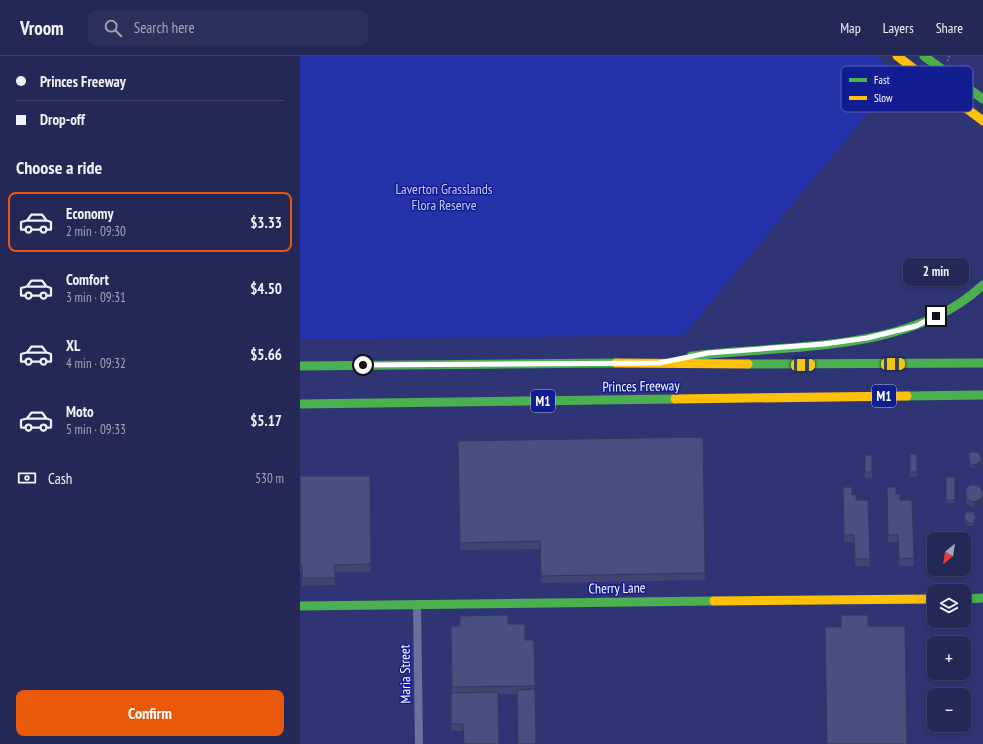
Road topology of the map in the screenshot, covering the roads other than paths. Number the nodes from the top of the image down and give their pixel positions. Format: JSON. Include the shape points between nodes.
{"nodes":[{"id":1,"x":897,"y":56,"type":"edge"},
{"id":2,"x":920,"y":56,"type":"edge"},
{"id":3,"x":929,"y":57,"type":"edge"},
{"id":4,"x":911,"y":66,"type":"edge"},
{"id":5,"x":916,"y":66,"type":"edge"},
{"id":6,"x":918,"y":66,"type":"edge"},
{"id":7,"x":941,"y":66,"type":"edge"},
{"id":8,"x":973,"y":91,"type":"edge"},
{"id":9,"x":983,"y":99,"type":"edge"},
{"id":10,"x":971,"y":112,"type":"edge"},
{"id":11,"x":983,"y":121,"type":"edge"},
{"id":12,"x":983,"y":285,"type":"edge"},
{"id":13,"x":659,"y":363,"type":"junction"},
{"id":14,"x":983,"y":363,"type":"edge"},
{"id":15,"x":300,"y":366,"type":"edge"},
{"id":16,"x":983,"y":395,"type":"edge"},
{"id":17,"x":785,"y":398,"type":"junction"},
{"id":18,"x":983,"y":400,"type":"edge"},
{"id":19,"x":300,"y":404,"type":"edge"},
{"id":20,"x":983,"y":598,"type":"edge"},
{"id":21,"x":927,"y":599,"type":"edge"},
{"id":22,"x":971,"y":599,"type":"edge"},
{"id":23,"x":417,"y":604,"type":"junction"},
{"id":24,"x":300,"y":606,"type":"edge"},
{"id":25,"x":419,"y":744,"type":"edge"}],
"edges":[{"from":1,"to":4,"type":"main road"},
{"from":2,"to":5,"type":"main road"},
{"from":3,"to":6,"type":"main road"},
{"from":3,"to":7,"type":"main road"},
{"from":8,"to":9,"type":"main road"},
{"from":10,"to":11,"type":"main road"},
{"from":12,"to":13,"type":"main road","via":[[936,316],[916,326],[889,333],[824,344],[708,353]]},
{"from":13,"to":14,"type":"main road","name":"Princes Freeway","number":"M1"},
{"from":13,"to":15,"type":"main road","name":"Princes Freeway","number":"M1"},
{"from":16,"to":17,"type":"main road","name":"Princes Freeway","number":"M1"},
{"from":17,"to":18,"type":"main road"},
{"from":17,"to":19,"type":"main road","name":"Princes Freeway","number":"M1"},
{"from":20,"to":22,"type":"main road"},
{"from":21,"to":23,"type":"main road","name":"Cherry Lane"},
{"from":23,"to":24,"type":"main road","name":"Cherry Lane"},
{"from":23,"to":25,"type":"street","name":"Maria Street"}]}
